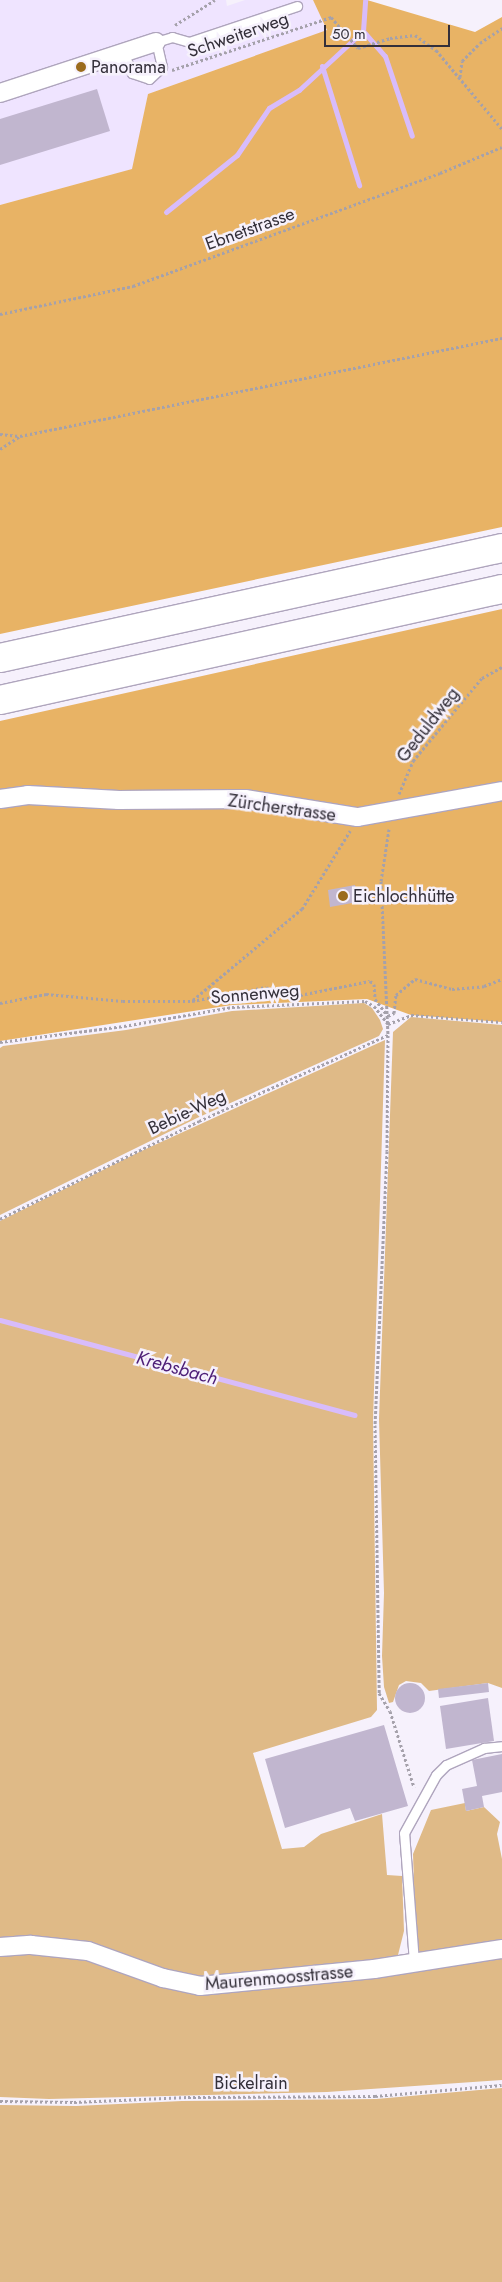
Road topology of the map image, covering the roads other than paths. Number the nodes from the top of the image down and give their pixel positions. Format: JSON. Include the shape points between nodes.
{"nodes":[{"id":1,"x":297,"y":6,"type":"dead end"},
{"id":2,"x":156,"y":42,"type":"junction"},
{"id":3,"x":123,"y":52,"type":"junction"},
{"id":4,"x":0,"y":93,"type":"edge"},
{"id":5,"x":502,"y":548,"type":"edge"},
{"id":6,"x":502,"y":590,"type":"edge"},
{"id":7,"x":0,"y":658,"type":"edge"},
{"id":8,"x":0,"y":700,"type":"edge"},
{"id":9,"x":502,"y":791,"type":"edge"},
{"id":10,"x":0,"y":799,"type":"edge"},
{"id":11,"x":502,"y":1746,"type":"edge"},
{"id":12,"x":0,"y":1947,"type":"edge"},
{"id":13,"x":502,"y":1949,"type":"edge"},
{"id":14,"x":414,"y":1962,"type":"junction"}],
"edges":[{"from":1,"to":2,"type":"lane","via":[[189,42],[172,37]]},
{"from":2,"to":3,"type":"street"},
{"from":2,"to":3,"type":"lane","via":[[162,67],[155,77],[137,77]]},
{"from":3,"to":4,"type":"street"},
{"from":5,"to":7,"type":"highway"},
{"from":6,"to":8,"type":"highway"},
{"from":9,"to":10,"type":"street","name":"Zürcherstrasse","via":[[358,817],[245,799],[119,800],[28,795]]},
{"from":11,"to":14,"type":"lane","via":[[484,1748],[446,1765],[436,1775],[404,1833]]},
{"from":12,"to":14,"type":"street","name":"Maurenmoosstrasse","via":[[31,1945],[88,1951],[163,1978],[200,1986]]},
{"from":13,"to":14,"type":"street","name":"Maurenmoosstrasse"}]}
